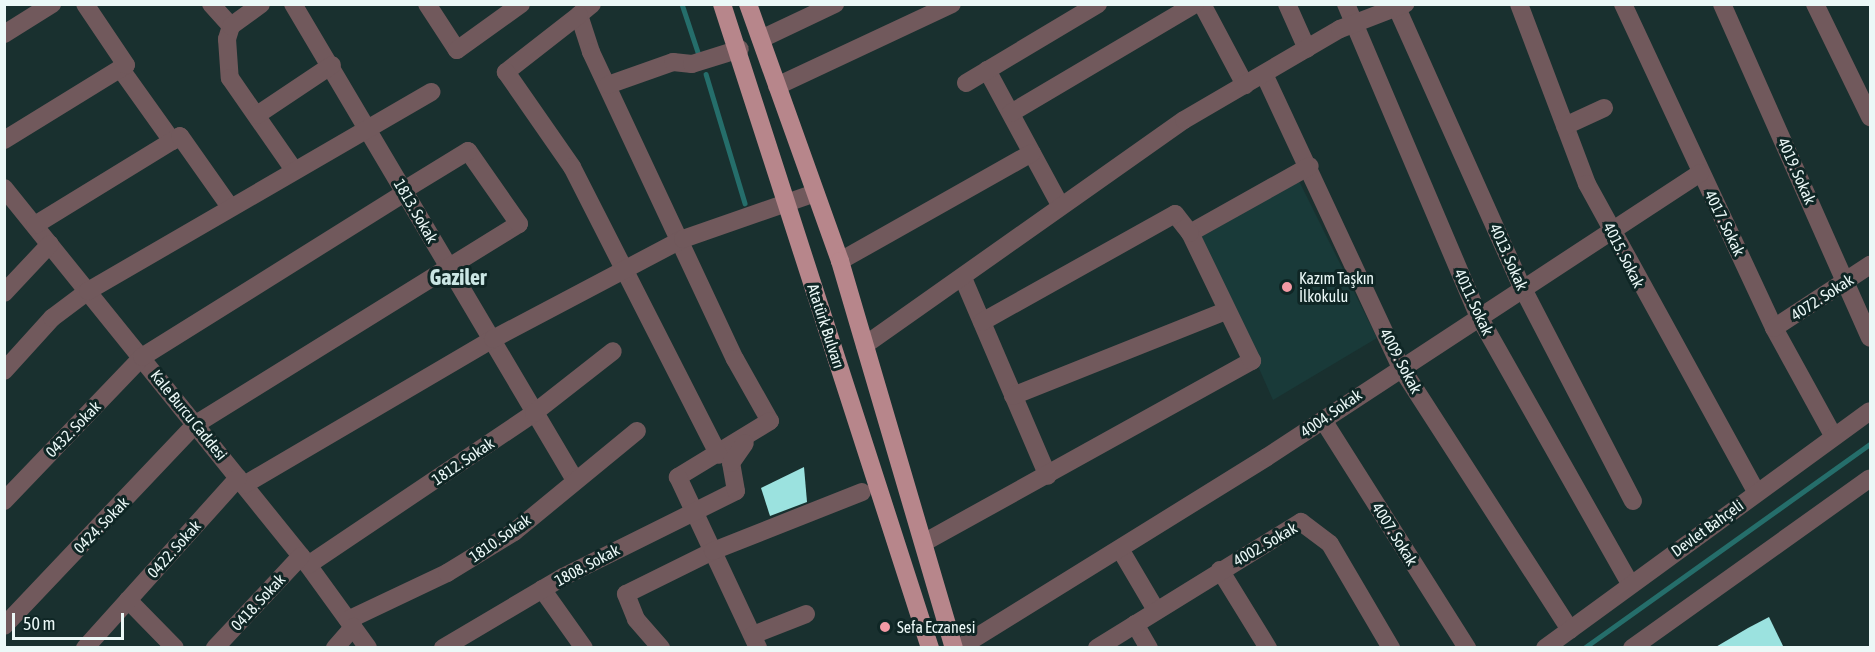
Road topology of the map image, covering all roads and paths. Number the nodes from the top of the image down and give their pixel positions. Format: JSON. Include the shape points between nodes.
{"nodes":[{"id":1,"x":52,"y":4,"type":"edge"},
{"id":2,"x":85,"y":4,"type":"edge"},
{"id":3,"x":211,"y":4,"type":"edge"},
{"id":4,"x":261,"y":4,"type":"edge"},
{"id":5,"x":293,"y":4,"type":"edge"},
{"id":6,"x":427,"y":4,"type":"edge"},
{"id":7,"x":521,"y":4,"type":"edge"},
{"id":8,"x":722,"y":4,"type":"edge"},
{"id":9,"x":748,"y":4,"type":"edge"},
{"id":10,"x":835,"y":4,"type":"edge"},
{"id":11,"x":952,"y":4,"type":"edge"},
{"id":12,"x":1098,"y":4,"type":"edge"},
{"id":13,"x":1195,"y":4,"type":"edge"},
{"id":14,"x":1202,"y":4,"type":"edge"},
{"id":15,"x":1287,"y":4,"type":"edge"},
{"id":16,"x":1346,"y":4,"type":"edge"},
{"id":17,"x":1519,"y":4,"type":"edge"},
{"id":18,"x":1623,"y":4,"type":"edge"},
{"id":19,"x":1722,"y":4,"type":"edge"},
{"id":20,"x":1815,"y":4,"type":"edge"},
{"id":21,"x":1401,"y":6,"type":"edge"},
{"id":22,"x":586,"y":10,"type":"edge"},
{"id":23,"x":1354,"y":24,"type":"junction"},
{"id":24,"x":231,"y":26,"type":"junction"},
{"id":25,"x":4,"y":34,"type":"edge"},
{"id":26,"x":761,"y":39,"type":"junction"},
{"id":27,"x":740,"y":49,"type":"junction"},
{"id":28,"x":1306,"y":49,"type":"junction"},
{"id":29,"x":332,"y":65,"type":"junction"},
{"id":30,"x":120,"y":68,"type":"junction"},
{"id":31,"x":987,"y":70,"type":"junction"},
{"id":32,"x":1264,"y":74,"type":"junction"},
{"id":33,"x":966,"y":83,"type":"dead end"},
{"id":34,"x":608,"y":85,"type":"junction"},
{"id":35,"x":1245,"y":85,"type":"junction"},
{"id":36,"x":777,"y":86,"type":"junction"},
{"id":37,"x":432,"y":92,"type":"dead end"},
{"id":38,"x":1604,"y":108,"type":"dead end"},
{"id":39,"x":1011,"y":113,"type":"junction"},
{"id":40,"x":257,"y":115,"type":"junction"},
{"id":41,"x":1870,"y":117,"type":"edge"},
{"id":42,"x":1565,"y":126,"type":"junction"},
{"id":43,"x":368,"y":127,"type":"junction"},
{"id":44,"x":4,"y":140,"type":"edge"},
{"id":45,"x":172,"y":141,"type":"junction"},
{"id":46,"x":1032,"y":153,"type":"junction"},
{"id":47,"x":1310,"y":166,"type":"junction"},
{"id":48,"x":294,"y":170,"type":"junction"},
{"id":49,"x":1700,"y":173,"type":"junction"},
{"id":50,"x":4,"y":188,"type":"edge"},
{"id":51,"x":405,"y":191,"type":"junction"},
{"id":52,"x":815,"y":193,"type":"junction"},
{"id":53,"x":786,"y":204,"type":"junction"},
{"id":54,"x":1060,"y":205,"type":"junction"},
{"id":55,"x":230,"y":207,"type":"junction"},
{"id":56,"x":35,"y":225,"type":"junction"},
{"id":57,"x":1611,"y":231,"type":"junction"},
{"id":58,"x":1190,"y":233,"type":"junction"},
{"id":59,"x":683,"y":239,"type":"junction"},
{"id":60,"x":50,"y":244,"type":"junction"},
{"id":61,"x":840,"y":261,"type":"junction"},
{"id":62,"x":1870,"y":265,"type":"edge"},
{"id":63,"x":449,"y":268,"type":"junction"},
{"id":64,"x":622,"y":273,"type":"junction"},
{"id":65,"x":963,"y":278,"type":"junction"},
{"id":66,"x":1846,"y":281,"type":"junction"},
{"id":67,"x":1522,"y":287,"type":"junction"},
{"id":68,"x":88,"y":291,"type":"junction"},
{"id":69,"x":4,"y":293,"type":"edge"},
{"id":70,"x":1226,"y":311,"type":"junction"},
{"id":71,"x":1478,"y":315,"type":"junction"},
{"id":72,"x":982,"y":322,"type":"junction"},
{"id":73,"x":1774,"y":328,"type":"junction"},
{"id":74,"x":1870,"y":338,"type":"edge"},
{"id":75,"x":493,"y":339,"type":"junction"},
{"id":76,"x":865,"y":345,"type":"junction"},
{"id":77,"x":613,"y":351,"type":"dead end"},
{"id":78,"x":142,"y":357,"type":"junction"},
{"id":79,"x":1400,"y":366,"type":"junction"},
{"id":80,"x":4,"y":371,"type":"edge"},
{"id":81,"x":1013,"y":396,"type":"junction"},
{"id":82,"x":1870,"y":411,"type":"edge"},
{"id":83,"x":534,"y":413,"type":"junction"},
{"id":84,"x":1323,"y":420,"type":"junction"},
{"id":85,"x":196,"y":424,"type":"junction"},
{"id":86,"x":637,"y":431,"type":"dead end"},
{"id":87,"x":750,"y":434,"type":"junction"},
{"id":88,"x":1834,"y":437,"type":"junction"},
{"id":89,"x":719,"y":455,"type":"junction"},
{"id":90,"x":1048,"y":476,"type":"junction"},
{"id":91,"x":575,"y":480,"type":"junction"},
{"id":92,"x":241,"y":482,"type":"junction"},
{"id":93,"x":1869,"y":483,"type":"edge"},
{"id":94,"x":862,"y":492,"type":"dead end"},
{"id":95,"x":1756,"y":492,"type":"junction"},
{"id":96,"x":4,"y":501,"type":"edge"},
{"id":97,"x":1633,"y":501,"type":"dead end"},
{"id":98,"x":694,"y":510,"type":"junction"},
{"id":99,"x":925,"y":542,"type":"junction"},
{"id":100,"x":1120,"y":549,"type":"junction"},
{"id":101,"x":713,"y":551,"type":"junction"},
{"id":102,"x":304,"y":560,"type":"junction"},
{"id":103,"x":1220,"y":570,"type":"junction"},
{"id":104,"x":1630,"y":585,"type":"junction"},
{"id":105,"x":542,"y":589,"type":"junction"},
{"id":106,"x":128,"y":600,"type":"junction"},
{"id":107,"x":1156,"y":610,"type":"junction"},
{"id":108,"x":806,"y":614,"type":"dead end"},
{"id":109,"x":351,"y":624,"type":"junction"},
{"id":110,"x":1135,"y":624,"type":"junction"},
{"id":111,"x":4,"y":626,"type":"edge"},
{"id":112,"x":1570,"y":630,"type":"junction"},
{"id":113,"x":756,"y":641,"type":"edge"},
{"id":114,"x":85,"y":648,"type":"edge"},
{"id":115,"x":175,"y":648,"type":"edge"},
{"id":116,"x":215,"y":648,"type":"edge"},
{"id":117,"x":334,"y":648,"type":"edge"},
{"id":118,"x":368,"y":648,"type":"edge"},
{"id":119,"x":443,"y":648,"type":"edge"},
{"id":120,"x":584,"y":648,"type":"edge"},
{"id":121,"x":661,"y":648,"type":"edge"},
{"id":122,"x":930,"y":648,"type":"edge"},
{"id":123,"x":954,"y":648,"type":"edge"},
{"id":124,"x":959,"y":648,"type":"edge"},
{"id":125,"x":1097,"y":648,"type":"edge"},
{"id":126,"x":1149,"y":648,"type":"edge"},
{"id":127,"x":1268,"y":648,"type":"edge"},
{"id":128,"x":1391,"y":648,"type":"edge"},
{"id":129,"x":1467,"y":648,"type":"edge"},
{"id":130,"x":1545,"y":648,"type":"edge"},
{"id":131,"x":1632,"y":648,"type":"edge"}],
"edges":[{"from":1,"to":25,"type":"street"},
{"from":2,"to":30,"type":"street","via":[[126,65]]},
{"from":3,"to":24,"type":"street"},
{"from":4,"to":24,"type":"street"},
{"from":5,"to":29,"type":"street","name":"1813. Sokak"},
{"from":6,"to":7,"type":"street","via":[[457,50]]},
{"from":8,"to":27,"type":"main road","name":"Atatürk Bulvarı"},
{"from":9,"to":26,"type":"main road","name":"Atatürk Bulvarı"},
{"from":10,"to":26,"type":"street"},
{"from":11,"to":36,"type":"street"},
{"from":12,"to":31,"type":"street"},
{"from":13,"to":39,"type":"street"},
{"from":14,"to":35,"type":"street"},
{"from":15,"to":28,"type":"street"},
{"from":16,"to":23,"type":"street","name":"4011. Sokak"},
{"from":17,"to":42,"type":"street","name":"4015. Sokak"},
{"from":18,"to":49,"type":"street","name":"4017. Sokak"},
{"from":19,"to":66,"type":"street","name":"4019. Sokak"},
{"from":20,"to":41,"type":"street"},
{"from":21,"to":23,"type":"street"},
{"from":21,"to":67,"type":"street","name":"4013. Sokak"},
{"from":22,"to":34,"type":"street"},
{"from":22,"to":64,"type":"street","via":[[506,72],[572,167]]},
{"from":23,"to":28,"type":"street"},
{"from":23,"to":71,"type":"street","name":"4011. Sokak"},
{"from":24,"to":40,"type":"street","via":[[226,39],[230,78]]},
{"from":26,"to":36,"type":"main road","name":"Atatürk Bulvarı"},
{"from":27,"to":34,"type":"street","via":[[692,64],[673,62]]},
{"from":27,"to":53,"type":"main road","name":"Atatürk Bulvarı"},
{"from":28,"to":32,"type":"street"},
{"from":29,"to":40,"type":"street"},
{"from":29,"to":43,"type":"street","name":"1813. Sokak"},
{"from":30,"to":44,"type":"street"},
{"from":30,"to":45,"type":"street"},
{"from":31,"to":33,"type":"street"},
{"from":31,"to":39,"type":"street"},
{"from":32,"to":35,"type":"street"},
{"from":32,"to":47,"type":"street","name":"4009. Sokak"},
{"from":34,"to":59,"type":"street","via":[[643,170]]},
{"from":35,"to":54,"type":"street"},
{"from":36,"to":52,"type":"main road","name":"Atatürk Bulvarı"},
{"from":37,"to":43,"type":"street"},
{"from":38,"to":42,"type":"street"},
{"from":39,"to":46,"type":"street"},
{"from":40,"to":48,"type":"street"},
{"from":42,"to":57,"type":"street","name":"4015. Sokak"},
{"from":43,"to":48,"type":"street"},
{"from":43,"to":51,"type":"street","name":"1813. Sokak"},
{"from":45,"to":55,"type":"street","via":[[180,136]]},
{"from":45,"to":56,"type":"street"},
{"from":46,"to":54,"type":"street"},
{"from":46,"to":61,"type":"street"},
{"from":47,"to":58,"type":"street"},
{"from":47,"to":79,"type":"street","name":"4009. Sokak"},
{"from":48,"to":55,"type":"street"},
{"from":49,"to":57,"type":"street","name":"4004. Sokak"},
{"from":49,"to":73,"type":"street","name":"4017. Sokak"},
{"from":50,"to":56,"type":"street","name":"Kale Burcu Caddesi"},
{"from":51,"to":63,"type":"street","name":"1813. Sokak"},
{"from":51,"to":63,"type":"street","name":"0424. Sokak","via":[[468,151],[519,224]]},
{"from":51,"to":78,"type":"street","name":"0432. Sokak"},
{"from":52,"to":53,"type":"street","name":"0422. Sokak"},
{"from":52,"to":61,"type":"main road","name":"Atatürk Bulvarı"},
{"from":53,"to":59,"type":"street","name":"0422. Sokak"},
{"from":53,"to":122,"type":"main road","name":"Atatürk Bulvarı"},
{"from":54,"to":65,"type":"street"},
{"from":55,"to":68,"type":"street"},
{"from":56,"to":60,"type":"street","name":"Kale Burcu Caddesi"},
{"from":57,"to":67,"type":"street","name":"4004. Sokak"},
{"from":57,"to":95,"type":"street","name":"4015. Sokak"},
{"from":58,"to":70,"type":"street"},
{"from":58,"to":72,"type":"street","via":[[1175,214]]},
{"from":59,"to":64,"type":"street","name":"0422. Sokak"},
{"from":59,"to":87,"type":"street","via":[[735,359],[770,421]]},
{"from":60,"to":68,"type":"street","name":"Kale Burcu Caddesi"},
{"from":60,"to":69,"type":"street"},
{"from":61,"to":76,"type":"main road","name":"Atatürk Bulvarı"},
{"from":62,"to":66,"type":"street","name":"4072. Sokak"},
{"from":63,"to":75,"type":"street","name":"1813. Sokak"},
{"from":63,"to":85,"type":"street","name":"0424. Sokak"},
{"from":64,"to":75,"type":"street","name":"0422. Sokak"},
{"from":64,"to":89,"type":"street"},
{"from":65,"to":72,"type":"street"},
{"from":65,"to":76,"type":"street"},
{"from":66,"to":73,"type":"street","name":"4072. Sokak"},
{"from":66,"to":74,"type":"street","name":"4019. Sokak"},
{"from":67,"to":71,"type":"street","name":"4004. Sokak"},
{"from":67,"to":97,"type":"street","name":"4013. Sokak"},
{"from":68,"to":78,"type":"street","name":"Kale Burcu Caddesi"},
{"from":68,"to":80,"type":"street","via":[[52,318]]},
{"from":70,"to":81,"type":"street"},
{"from":70,"to":90,"type":"street","via":[[1252,361]]},
{"from":71,"to":79,"type":"street","name":"4004. Sokak"},
{"from":71,"to":104,"type":"street","name":"4011. Sokak"},
{"from":72,"to":81,"type":"street"},
{"from":73,"to":88,"type":"street","name":"4017. Sokak"},
{"from":75,"to":83,"type":"street","name":"1813. Sokak"},
{"from":75,"to":92,"type":"street","name":"0422. Sokak"},
{"from":76,"to":99,"type":"main road","name":"Atatürk Bulvarı"},
{"from":77,"to":83,"type":"street","name":"1812. Sokak"},
{"from":78,"to":85,"type":"street","name":"Kale Burcu Caddesi"},
{"from":78,"to":96,"type":"street","name":"0432. Sokak"},
{"from":79,"to":84,"type":"street","name":"4004. Sokak"},
{"from":79,"to":112,"type":"street","name":"4009. Sokak"},
{"from":81,"to":90,"type":"street"},
{"from":82,"to":88,"type":"street","name":"Devlet Bahçeli"},
{"from":83,"to":91,"type":"street","name":"1813. Sokak"},
{"from":83,"to":102,"type":"street","name":"1812. Sokak"},
{"from":84,"to":100,"type":"street","name":"4004. Sokak"},
{"from":84,"to":129,"type":"street","name":"4007. Sokak"},
{"from":85,"to":92,"type":"street","name":"Kale Burcu Caddesi"},
{"from":85,"to":111,"type":"street","name":"0424. Sokak"},
{"from":86,"to":91,"type":"street","name":"1810. Sokak"},
{"from":87,"to":89,"type":"street"},
{"from":87,"to":98,"type":"street","name":"1808. Sokak","via":[[731,464],[736,490]]},
{"from":88,"to":95,"type":"street","name":"Devlet Bahçeli"},
{"from":89,"to":98,"type":"street","via":[[678,477]]},
{"from":90,"to":99,"type":"street"},
{"from":91,"to":109,"type":"street","name":"1810. Sokak","via":[[514,532]]},
{"from":92,"to":102,"type":"street","name":"Kale Burcu Caddesi"},
{"from":92,"to":106,"type":"street","name":"0422. Sokak"},
{"from":93,"to":131,"type":"street"},
{"from":94,"to":101,"type":"street"},
{"from":95,"to":104,"type":"street","name":"Devlet Bahçeli"},
{"from":98,"to":101,"type":"street"},
{"from":98,"to":105,"type":"street","name":"1808. Sokak"},
{"from":99,"to":123,"type":"main road","name":"Atatürk Bulvarı"},
{"from":100,"to":107,"type":"street"},
{"from":100,"to":124,"type":"street","name":"4004. Sokak"},
{"from":101,"to":113,"type":"street"},
{"from":101,"to":121,"type":"street","via":[[626,594],[636,619]]},
{"from":102,"to":109,"type":"street","name":"Kale Burcu Caddesi"},
{"from":102,"to":116,"type":"street","name":"0418. Sokak"},
{"from":103,"to":107,"type":"street","name":"4002. Sokak"},
{"from":103,"to":127,"type":"street"},
{"from":103,"to":128,"type":"street","name":"4002. Sokak","via":[[1302,522],[1330,544]]},
{"from":104,"to":112,"type":"street","name":"Devlet Bahçeli"},
{"from":105,"to":119,"type":"street","name":"1808. Sokak"},
{"from":105,"to":120,"type":"street"},
{"from":106,"to":114,"type":"street","name":"0422. Sokak"},
{"from":106,"to":115,"type":"street"},
{"from":107,"to":110,"type":"street","name":"4002. Sokak"},
{"from":108,"to":113,"type":"street"},
{"from":109,"to":117,"type":"street"},
{"from":109,"to":118,"type":"street","name":"Kale Burcu Caddesi"},
{"from":110,"to":125,"type":"street","name":"4002. Sokak"},
{"from":110,"to":126,"type":"street"},
{"from":112,"to":130,"type":"street","name":"Devlet Bahçeli"}]}
